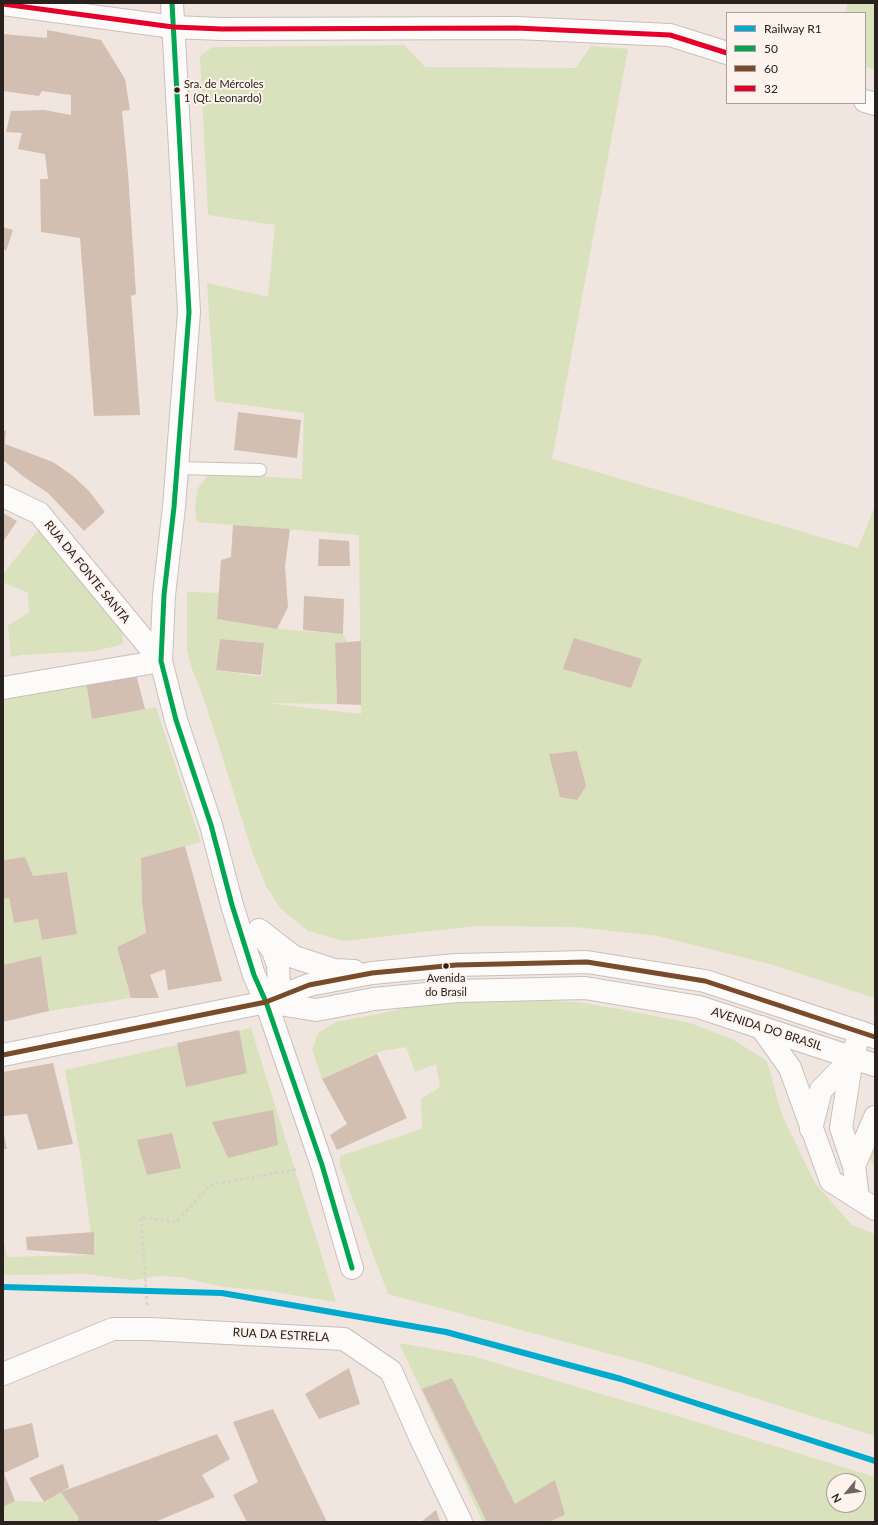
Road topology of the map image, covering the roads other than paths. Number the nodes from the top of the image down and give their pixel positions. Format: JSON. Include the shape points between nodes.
{"nodes":[{"id":1,"x":172,"y":3,"type":"edge"},
{"id":2,"x":3,"y":4,"type":"edge"},
{"id":3,"x":173,"y":27,"type":"junction"},
{"id":4,"x":726,"y":53,"type":"edge"},
{"id":5,"x":177,"y":468,"type":"junction"},
{"id":6,"x":260,"y":470,"type":"dead end"},
{"id":7,"x":3,"y":496,"type":"edge"},
{"id":8,"x":161,"y":661,"type":"junction"},
{"id":9,"x":3,"y":688,"type":"edge"},
{"id":10,"x":223,"y":869,"type":"junction"},
{"id":11,"x":259,"y":930,"type":"junction"},
{"id":12,"x":372,"y":973,"type":"junction"},
{"id":13,"x":266,"y":1002,"type":"junction"},
{"id":14,"x":761,"y":1027,"type":"junction"},
{"id":15,"x":867,"y":1035,"type":"edge"},
{"id":16,"x":3,"y":1055,"type":"edge"},
{"id":17,"x":852,"y":1058,"type":"junction"},
{"id":18,"x":875,"y":1065,"type":"edge"},
{"id":19,"x":875,"y":1117,"type":"edge"},
{"id":20,"x":811,"y":1129,"type":"junction"},
{"id":21,"x":854,"y":1166,"type":"junction"},
{"id":22,"x":867,"y":1204,"type":"edge"},
{"id":23,"x":352,"y":1268,"type":"dead end"},
{"id":24,"x":3,"y":1374,"type":"edge"},
{"id":25,"x":461,"y":1522,"type":"edge"}],
"edges":[{"from":1,"to":3,"type":"street"},
{"from":2,"to":3,"type":"street"},
{"from":3,"to":4,"type":"street","via":[[524,28],[670,35]]},
{"from":3,"to":5,"type":"street","via":[[189,312]]},
{"from":5,"to":6,"type":"lane"},
{"from":5,"to":8,"type":"street","via":[[164,595]]},
{"from":7,"to":8,"type":"street","name":"RUA DA FONTE SANTA","via":[[39,513]]},
{"from":8,"to":9,"type":"street"},
{"from":8,"to":10,"type":"street","via":[[176,720]]},
{"from":10,"to":11,"type":"street","via":[[235,895]]},
{"from":10,"to":13,"type":"street","via":[[254,975]]},
{"from":11,"to":12,"type":"street","via":[[294,956],[334,970]]},
{"from":11,"to":13,"type":"street","via":[[273,951],[278,965],[279,983]]},
{"from":12,"to":13,"type":"street","via":[[310,985]]},
{"from":12,"to":15,"type":"street","via":[[456,965],[587,962],[705,981]]},
{"from":13,"to":14,"type":"street","name":"AVENIDA DO BRASIL","via":[[316,1010],[374,999],[458,991],[585,988],[699,1007]]},
{"from":13,"to":16,"type":"street"},
{"from":13,"to":23,"type":"street","via":[[322,1165]]},
{"from":14,"to":17,"type":"street","name":"AVENIDA DO BRASIL"},
{"from":14,"to":20,"type":"street","via":[[790,1068]]},
{"from":15,"to":17,"type":"street"},
{"from":17,"to":18,"type":"street","name":"AVENIDA DO BRASIL"},
{"from":17,"to":20,"type":"street","via":[[821,1090]]},
{"from":17,"to":21,"type":"street","via":[[841,1128]]},
{"from":19,"to":21,"type":"street"},
{"from":20,"to":22,"type":"street","via":[[831,1181]]},
{"from":21,"to":22,"type":"street"},
{"from":24,"to":25,"type":"street","name":"RUA DA ESTRELA","via":[[114,1329],[344,1339],[391,1371]]}]}
